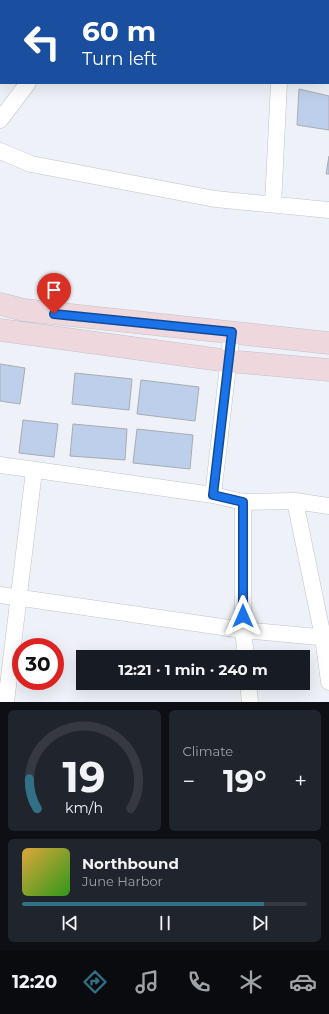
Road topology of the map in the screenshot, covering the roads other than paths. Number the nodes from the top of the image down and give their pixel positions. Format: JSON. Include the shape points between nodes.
{"nodes":[{"id":1,"x":27,"y":84,"type":"edge"},
{"id":2,"x":279,"y":84,"type":"edge"},
{"id":3,"x":0,"y":120,"type":"edge"},
{"id":4,"x":0,"y":151,"type":"edge"},
{"id":5,"x":273,"y":204,"type":"junction"},
{"id":6,"x":329,"y":210,"type":"edge"},
{"id":7,"x":0,"y":304,"type":"edge"},
{"id":8,"x":0,"y":330,"type":"edge"},
{"id":9,"x":232,"y":332,"type":"junction"},
{"id":10,"x":329,"y":343,"type":"edge"},
{"id":11,"x":228,"y":361,"type":"junction"},
{"id":12,"x":329,"y":370,"type":"edge"},
{"id":13,"x":0,"y":465,"type":"edge"},
{"id":14,"x":34,"y":471,"type":"junction"},
{"id":15,"x":213,"y":495,"type":"junction"},
{"id":16,"x":295,"y":501,"type":"junction"},
{"id":17,"x":243,"y":502,"type":"junction"},
{"id":18,"x":329,"y":506,"type":"edge"},
{"id":19,"x":0,"y":595,"type":"edge"},
{"id":20,"x":19,"y":598,"type":"junction"},
{"id":21,"x":243,"y":630,"type":"junction"},
{"id":22,"x":326,"y":638,"type":"edge"},
{"id":23,"x":245,"y":650,"type":"edge"},
{"id":24,"x":329,"y":682,"type":"edge"},
{"id":25,"x":249,"y":690,"type":"edge"},
{"id":26,"x":6,"y":702,"type":"edge"},
{"id":27,"x":250,"y":702,"type":"edge"}],
"edges":[{"from":1,"to":3,"type":"street"},
{"from":2,"to":5,"type":"street"},
{"from":4,"to":5,"type":"street","via":[[31,164],[215,199]]},
{"from":5,"to":6,"type":"street"},
{"from":7,"to":9,"type":"main road","via":[[24,310]]},
{"from":8,"to":11,"type":"main road"},
{"from":9,"to":10,"type":"main road"},
{"from":9,"to":11,"type":"street"},
{"from":11,"to":12,"type":"main road"},
{"from":11,"to":15,"type":"street"},
{"from":13,"to":14,"type":"street"},
{"from":14,"to":15,"type":"street"},
{"from":14,"to":20,"type":"street"},
{"from":15,"to":17,"type":"street"},
{"from":16,"to":17,"type":"street"},
{"from":16,"to":18,"type":"street"},
{"from":16,"to":22,"type":"street"},
{"from":17,"to":21,"type":"street"},
{"from":19,"to":20,"type":"street"},
{"from":20,"to":21,"type":"street"},
{"from":20,"to":26,"type":"street"},
{"from":21,"to":22,"type":"street"},
{"from":21,"to":23,"type":"street"},
{"from":22,"to":24,"type":"street"},
{"from":25,"to":27,"type":"street"}]}
